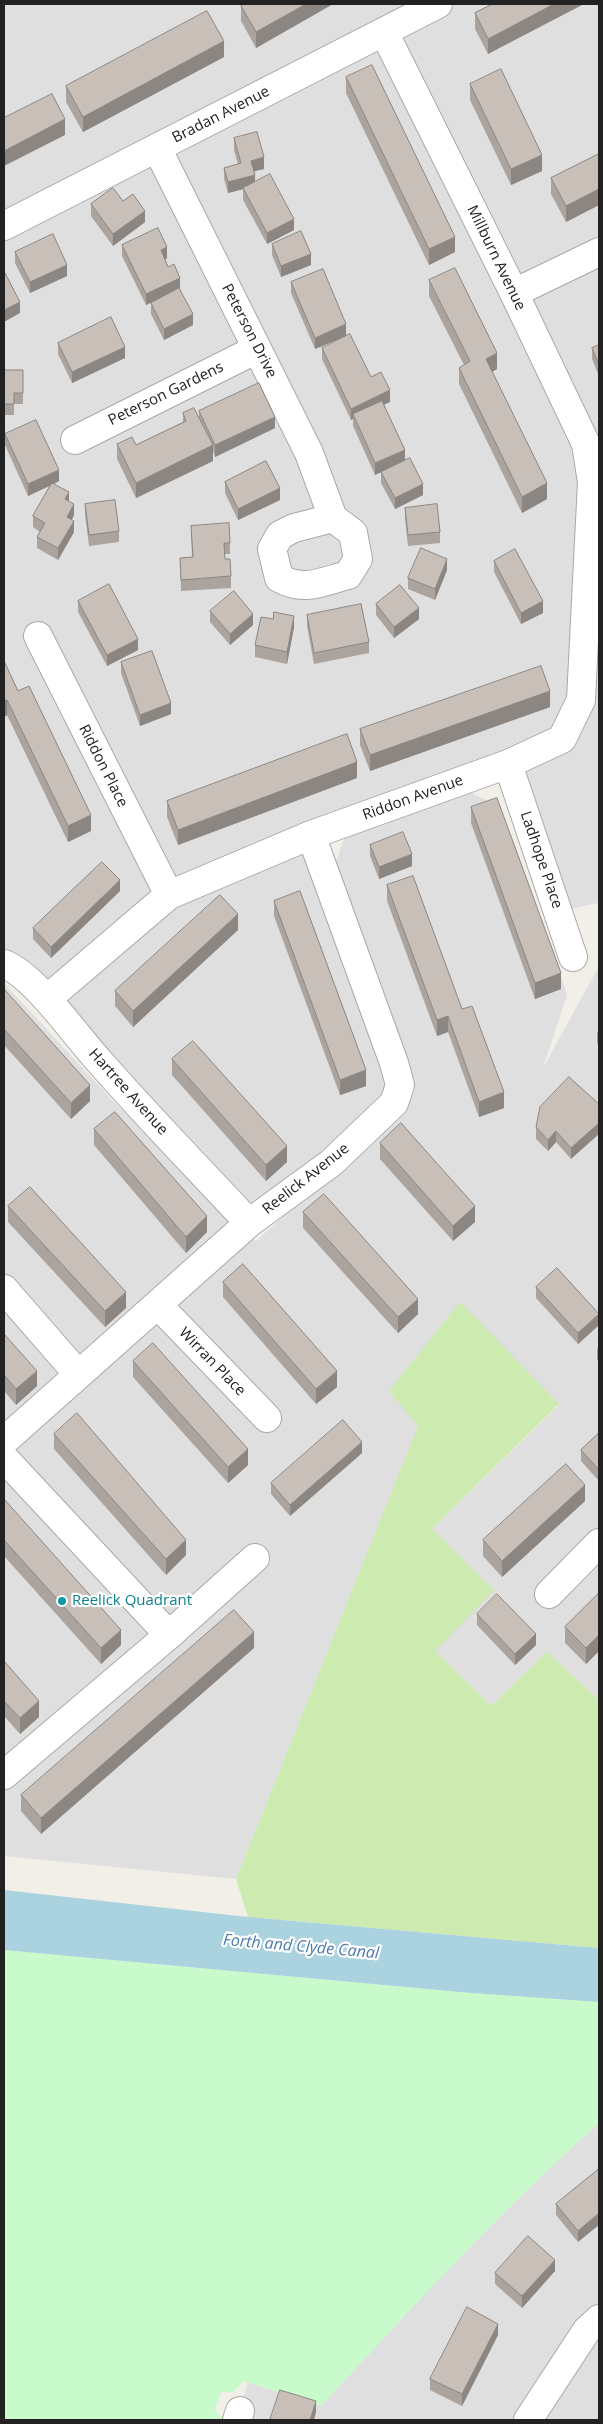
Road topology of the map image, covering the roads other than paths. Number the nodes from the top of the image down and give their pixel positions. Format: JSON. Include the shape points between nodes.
{"nodes":[{"id":1,"x":438,"y":4,"type":"edge"},
{"id":2,"x":384,"y":32,"type":"junction"},
{"id":3,"x":157,"y":148,"type":"junction"},
{"id":4,"x":4,"y":226,"type":"edge"},
{"id":5,"x":599,"y":252,"type":"edge"},
{"id":6,"x":514,"y":293,"type":"junction"},
{"id":7,"x":257,"y":349,"type":"junction"},
{"id":8,"x":75,"y":440,"type":"dead end"},
{"id":9,"x":596,"y":483,"type":"edge"},
{"id":10,"x":333,"y":518,"type":"dead end"},
{"id":11,"x":38,"y":636,"type":"dead end"},
{"id":12,"x":508,"y":764,"type":"junction"},
{"id":13,"x":311,"y":835,"type":"junction"},
{"id":14,"x":168,"y":895,"type":"junction"},
{"id":15,"x":573,"y":957,"type":"dead end"},
{"id":16,"x":4,"y":964,"type":"edge"},
{"id":17,"x":47,"y":999,"type":"junction"},
{"id":18,"x":249,"y":1223,"type":"junction"},
{"id":19,"x":4,"y":1288,"type":"edge"},
{"id":20,"x":158,"y":1305,"type":"junction"},
{"id":21,"x":78,"y":1374,"type":"junction"},
{"id":22,"x":267,"y":1418,"type":"dead end"},
{"id":23,"x":4,"y":1441,"type":"edge"},
{"id":24,"x":4,"y":1458,"type":"edge"},
{"id":25,"x":599,"y":1543,"type":"edge"},
{"id":26,"x":255,"y":1558,"type":"dead end"},
{"id":27,"x":549,"y":1594,"type":"dead end"},
{"id":28,"x":169,"y":1635,"type":"junction"},
{"id":29,"x":4,"y":1775,"type":"edge"},
{"id":30,"x":595,"y":2330,"type":"edge"},
{"id":31,"x":528,"y":2420,"type":"edge"}],
"edges":[{"from":1,"to":2,"type":"street","name":"Bradan Avenue"},
{"from":2,"to":3,"type":"street","name":"Bradan Avenue"},
{"from":2,"to":6,"type":"street","name":"Millburn Avenue"},
{"from":3,"to":4,"type":"street","name":"Bradan Avenue"},
{"from":3,"to":7,"type":"street","name":"Peterson Drive"},
{"from":5,"to":6,"type":"street"},
{"from":6,"to":9,"type":"street","name":"Millburn Avenue","via":[[586,444]]},
{"from":7,"to":8,"type":"street","name":"Peterson Gardens"},
{"from":7,"to":10,"type":"street","name":"Peterson Drive","via":[[310,453]]},
{"from":9,"to":12,"type":"street","name":"Riddon Avenue","via":[[581,700],[562,740]]},
{"from":11,"to":14,"type":"street","name":"Riddon Place"},
{"from":12,"to":13,"type":"street","name":"Riddon Avenue"},
{"from":12,"to":15,"type":"street","name":"Ladhope Place"},
{"from":13,"to":14,"type":"street","name":"Riddon Avenue"},
{"from":13,"to":18,"type":"street","name":"Reelick Avenue","via":[[400,1085],[394,1103],[331,1163]]},
{"from":14,"to":17,"type":"street","name":"Riddon Avenue"},
{"from":16,"to":17,"type":"street","name":"Hartree Avenue","via":[[11,966]]},
{"from":17,"to":18,"type":"street","name":"Hartree Avenue","via":[[99,1061]]},
{"from":18,"to":20,"type":"street","name":"Reelick Avenue"},
{"from":19,"to":21,"type":"street"},
{"from":20,"to":21,"type":"street","name":"Reelick Avenue"},
{"from":20,"to":22,"type":"street","name":"Wirran Place"},
{"from":21,"to":23,"type":"street","name":"Reelick Avenue"},
{"from":24,"to":28,"type":"street"},
{"from":25,"to":27,"type":"street"},
{"from":26,"to":28,"type":"street"},
{"from":28,"to":29,"type":"street"},
{"from":30,"to":31,"type":"street"}]}
